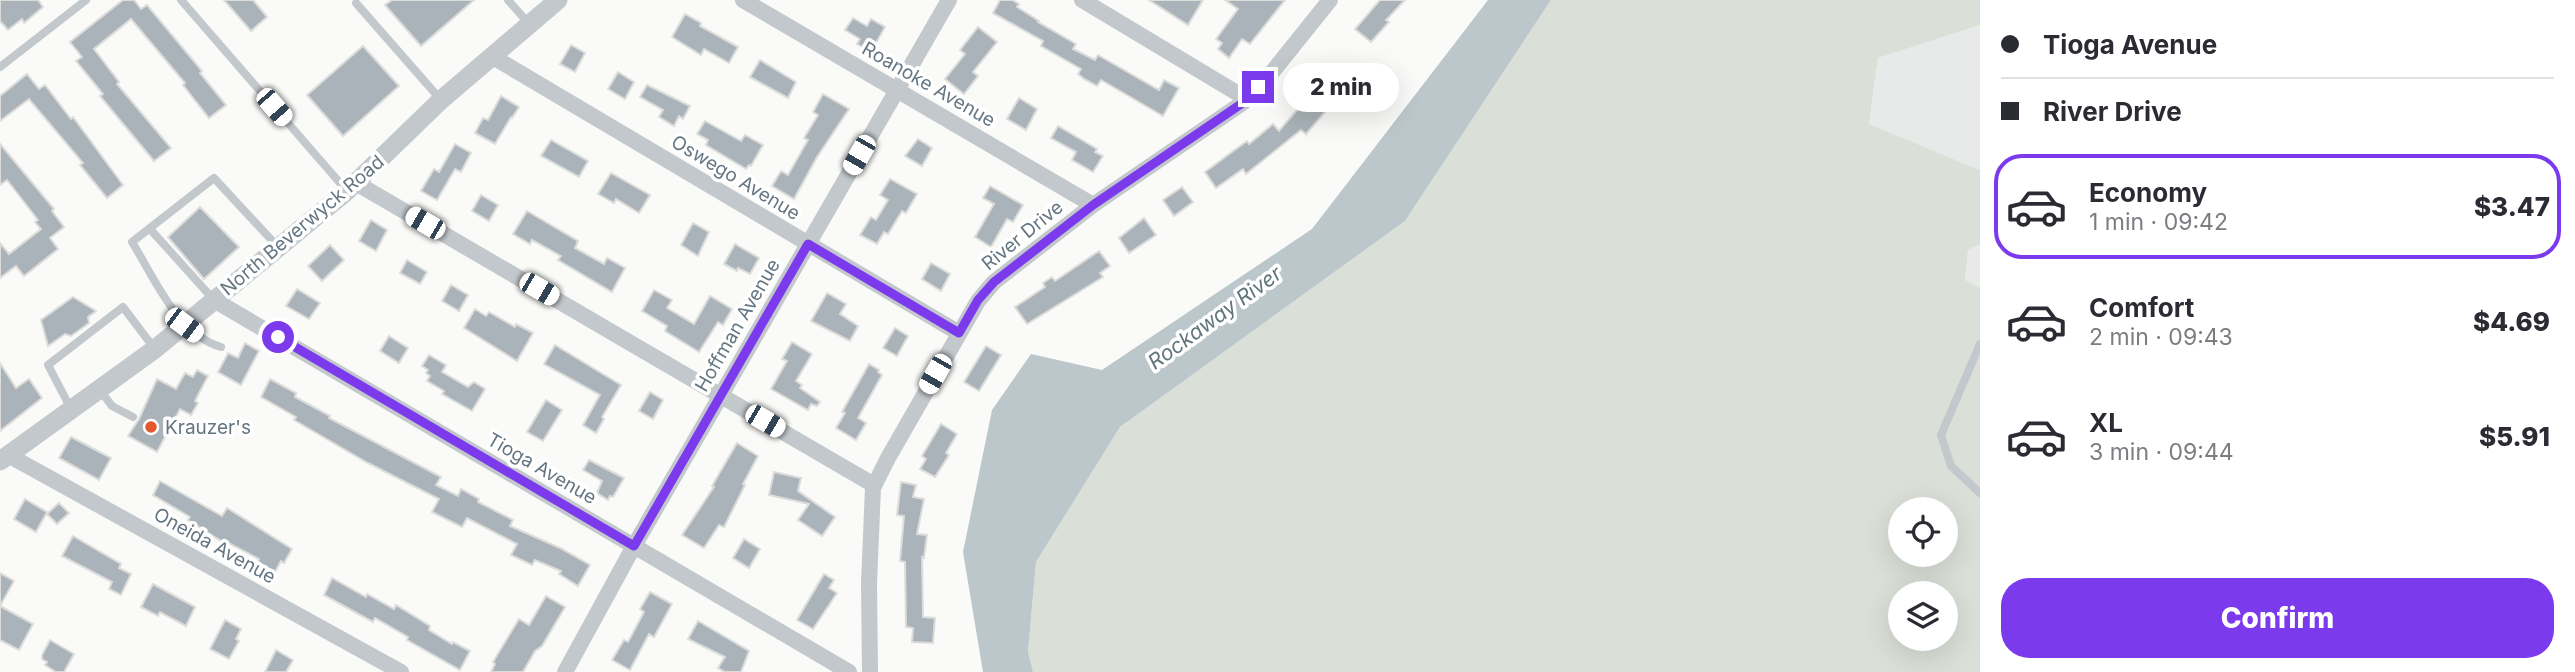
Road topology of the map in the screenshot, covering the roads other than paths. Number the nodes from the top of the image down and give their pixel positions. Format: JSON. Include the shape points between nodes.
{"nodes":[{"id":1,"x":86,"y":0,"type":"edge"},
{"id":2,"x":181,"y":0,"type":"edge"},
{"id":3,"x":509,"y":0,"type":"edge"},
{"id":4,"x":558,"y":0,"type":"edge"},
{"id":5,"x":743,"y":0,"type":"edge"},
{"id":6,"x":949,"y":0,"type":"edge"},
{"id":7,"x":1082,"y":0,"type":"edge"},
{"id":8,"x":1330,"y":0,"type":"edge"},
{"id":9,"x":356,"y":3,"type":"dead end"},
{"id":10,"x":530,"y":25,"type":"junction"},
{"id":11,"x":493,"y":57,"type":"junction"},
{"id":12,"x":0,"y":67,"type":"edge"},
{"id":13,"x":896,"y":89,"type":"junction"},
{"id":14,"x":1247,"y":99,"type":"junction"},
{"id":15,"x":441,"y":100,"type":"junction"},
{"id":16,"x":352,"y":187,"type":"junction"},
{"id":17,"x":1093,"y":205,"type":"junction"},
{"id":18,"x":150,"y":229,"type":"junction"},
{"id":19,"x":808,"y":244,"type":"junction"},
{"id":20,"x":278,"y":248,"type":"junction"},
{"id":21,"x":214,"y":300,"type":"junction"},
{"id":22,"x":184,"y":325,"type":"junction"},
{"id":23,"x":959,"y":333,"type":"junction"},
{"id":24,"x":1980,"y":344,"type":"edge"},
{"id":25,"x":222,"y":347,"type":"dead end"},
{"id":26,"x":155,"y":349,"type":"junction"},
{"id":27,"x":1977,"y":361,"type":"edge"},
{"id":28,"x":99,"y":389,"type":"junction"},
{"id":29,"x":721,"y":396,"type":"junction"},
{"id":30,"x":71,"y":409,"type":"junction"},
{"id":31,"x":133,"y":417,"type":"dead end"},
{"id":32,"x":4,"y":458,"type":"edge"},
{"id":33,"x":874,"y":485,"type":"junction"},
{"id":34,"x":1980,"y":493,"type":"edge"},
{"id":35,"x":634,"y":546,"type":"junction"},
{"id":36,"x":401,"y":672,"type":"edge"},
{"id":37,"x":565,"y":672,"type":"edge"},
{"id":38,"x":849,"y":672,"type":"edge"},
{"id":39,"x":870,"y":672,"type":"edge"}],
"edges":[{"from":1,"to":12,"type":"lane"},
{"from":2,"to":16,"type":"lane"},
{"from":3,"to":10,"type":"lane"},
{"from":4,"to":10,"type":"street","name":"North Beverwyck Road"},
{"from":5,"to":13,"type":"street","name":"Roanoke Avenue"},
{"from":6,"to":13,"type":"street","name":"Hoffman Avenue"},
{"from":7,"to":14,"type":"street"},
{"from":8,"to":14,"type":"street","name":"River Drive"},
{"from":9,"to":15,"type":"lane"},
{"from":10,"to":11,"type":"street","name":"North Beverwyck Road"},
{"from":11,"to":15,"type":"street","name":"North Beverwyck Road"},
{"from":11,"to":19,"type":"street","name":"Oswego Avenue"},
{"from":13,"to":17,"type":"street","name":"Roanoke Avenue"},
{"from":13,"to":19,"type":"street","name":"Hoffman Avenue"},
{"from":14,"to":17,"type":"street","name":"River Drive"},
{"from":15,"to":16,"type":"street","name":"North Beverwyck Road"},
{"from":16,"to":20,"type":"street","name":"North Beverwyck Road"},
{"from":16,"to":29,"type":"street"},
{"from":17,"to":23,"type":"street","name":"River Drive","via":[[994,282]]},
{"from":18,"to":20,"type":"lane","via":[[214,178]]},
{"from":18,"to":21,"type":"lane"},
{"from":18,"to":22,"type":"lane","via":[[132,242]]},
{"from":19,"to":23,"type":"street","name":"Oswego Avenue"},
{"from":19,"to":29,"type":"street","name":"Hoffman Avenue"},
{"from":20,"to":21,"type":"street","name":"North Beverwyck Road"},
{"from":21,"to":22,"type":"street","name":"North Beverwyck Road"},
{"from":21,"to":35,"type":"street","name":"Tioga Avenue"},
{"from":22,"to":25,"type":"lane","via":[[207,343]]},
{"from":22,"to":26,"type":"street","name":"North Beverwyck Road"},
{"from":23,"to":33,"type":"street","name":"River Drive"},
{"from":24,"to":27,"type":"lane"},
{"from":26,"to":28,"type":"street","name":"North Beverwyck Road"},
{"from":26,"to":30,"type":"lane","via":[[123,307],[48,365]]},
{"from":27,"to":34,"type":"lane","via":[[1941,435],[1951,466]]},
{"from":28,"to":30,"type":"street","name":"North Beverwyck Road"},
{"from":28,"to":31,"type":"lane","via":[[112,407]]},
{"from":29,"to":33,"type":"street"},
{"from":29,"to":35,"type":"street","name":"Hoffman Avenue"},
{"from":30,"to":32,"type":"street","name":"North Beverwyck Road"},
{"from":32,"to":36,"type":"street","name":"Oneida Avenue"},
{"from":33,"to":39,"type":"street","name":"River Drive"},
{"from":35,"to":37,"type":"street","name":"Hoffman Avenue"},
{"from":35,"to":38,"type":"street","name":"Tioga Avenue"}]}
